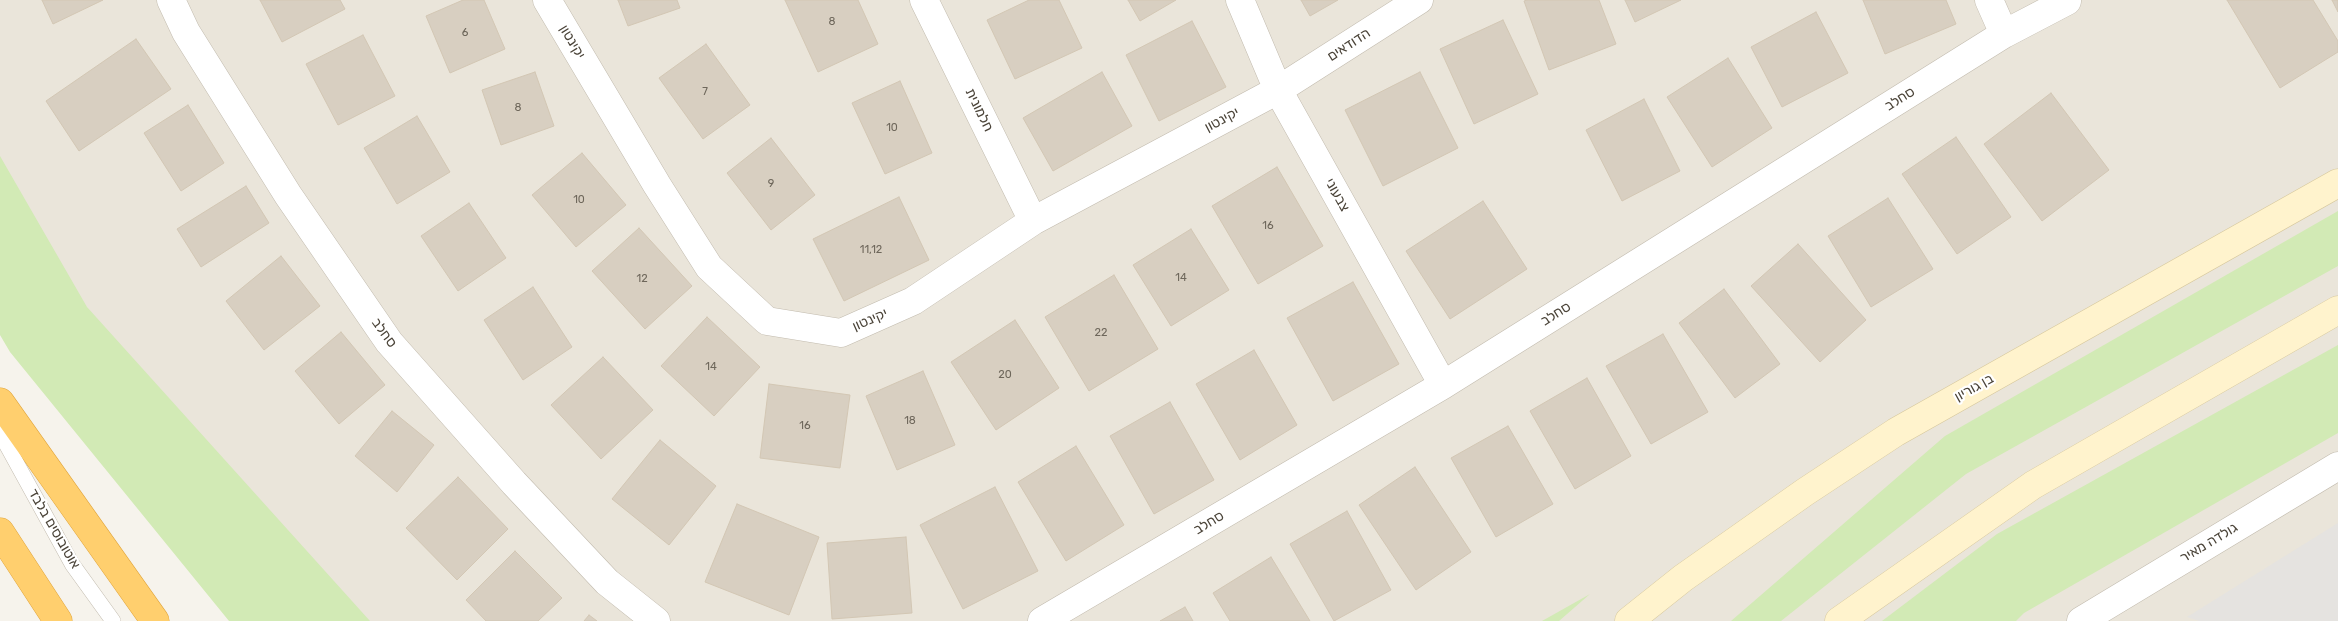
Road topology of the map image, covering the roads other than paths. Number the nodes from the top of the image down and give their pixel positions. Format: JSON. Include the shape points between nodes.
{"nodes":[{"id":1,"x":171,"y":0,"type":"edge"},
{"id":2,"x":547,"y":0,"type":"edge"},
{"id":3,"x":924,"y":0,"type":"edge"},
{"id":4,"x":1240,"y":0,"type":"edge"},
{"id":5,"x":1419,"y":0,"type":"edge"},
{"id":6,"x":1989,"y":0,"type":"edge"},
{"id":7,"x":2066,"y":1,"type":"edge"},
{"id":8,"x":2004,"y":34,"type":"junction"},
{"id":9,"x":1278,"y":90,"type":"junction"},
{"id":10,"x":2338,"y":183,"type":"edge"},
{"id":11,"x":1033,"y":221,"type":"junction"},
{"id":12,"x":2338,"y":310,"type":"edge"},
{"id":13,"x":1443,"y":385,"type":"junction"},
{"id":14,"x":0,"y":402,"type":"edge"},
{"id":15,"x":0,"y":433,"type":"edge"},
{"id":16,"x":2338,"y":466,"type":"edge"},
{"id":17,"x":0,"y":532,"type":"edge"},
{"id":18,"x":58,"y":621,"type":"edge"},
{"id":19,"x":113,"y":621,"type":"edge"},
{"id":20,"x":155,"y":621,"type":"edge"},
{"id":21,"x":656,"y":621,"type":"edge"},
{"id":22,"x":1042,"y":621,"type":"edge"},
{"id":23,"x":1629,"y":621,"type":"edge"},
{"id":24,"x":1839,"y":621,"type":"edge"},
{"id":25,"x":2081,"y":621,"type":"edge"}],
"edges":[{"from":1,"to":21,"type":"street","name":"סחלב","via":[[186,32],[288,195],[389,342],[607,582]]},
{"from":2,"to":11,"type":"street","name":"יקינטון","via":[[708,267],[767,321],[842,333],[912,301]]},
{"from":3,"to":11,"type":"street","name":"חלמונית"},
{"from":4,"to":9,"type":"street","name":"צבעוני"},
{"from":5,"to":9,"type":"street","name":"הדודאים"},
{"from":6,"to":8,"type":"street"},
{"from":7,"to":8,"type":"street","name":"סחלב"},
{"from":8,"to":13,"type":"street","name":"סחלב"},
{"from":9,"to":11,"type":"street","name":"יקינטון"},
{"from":9,"to":13,"type":"street","name":"צבעוני"},
{"from":10,"to":23,"type":"main road","name":"בן גוריון","via":[[1896,432],[1691,572]]},
{"from":12,"to":24,"type":"main road","via":[[2033,485]]},
{"from":13,"to":22,"type":"street","name":"סחלב"},
{"from":14,"to":20,"type":"highway"},
{"from":15,"to":19,"type":"lane","name":"אוטובוסים בלבד","via":[[72,564]]},
{"from":16,"to":25,"type":"street","name":"גולדה מאיר"},
{"from":17,"to":18,"type":"highway"}]}
